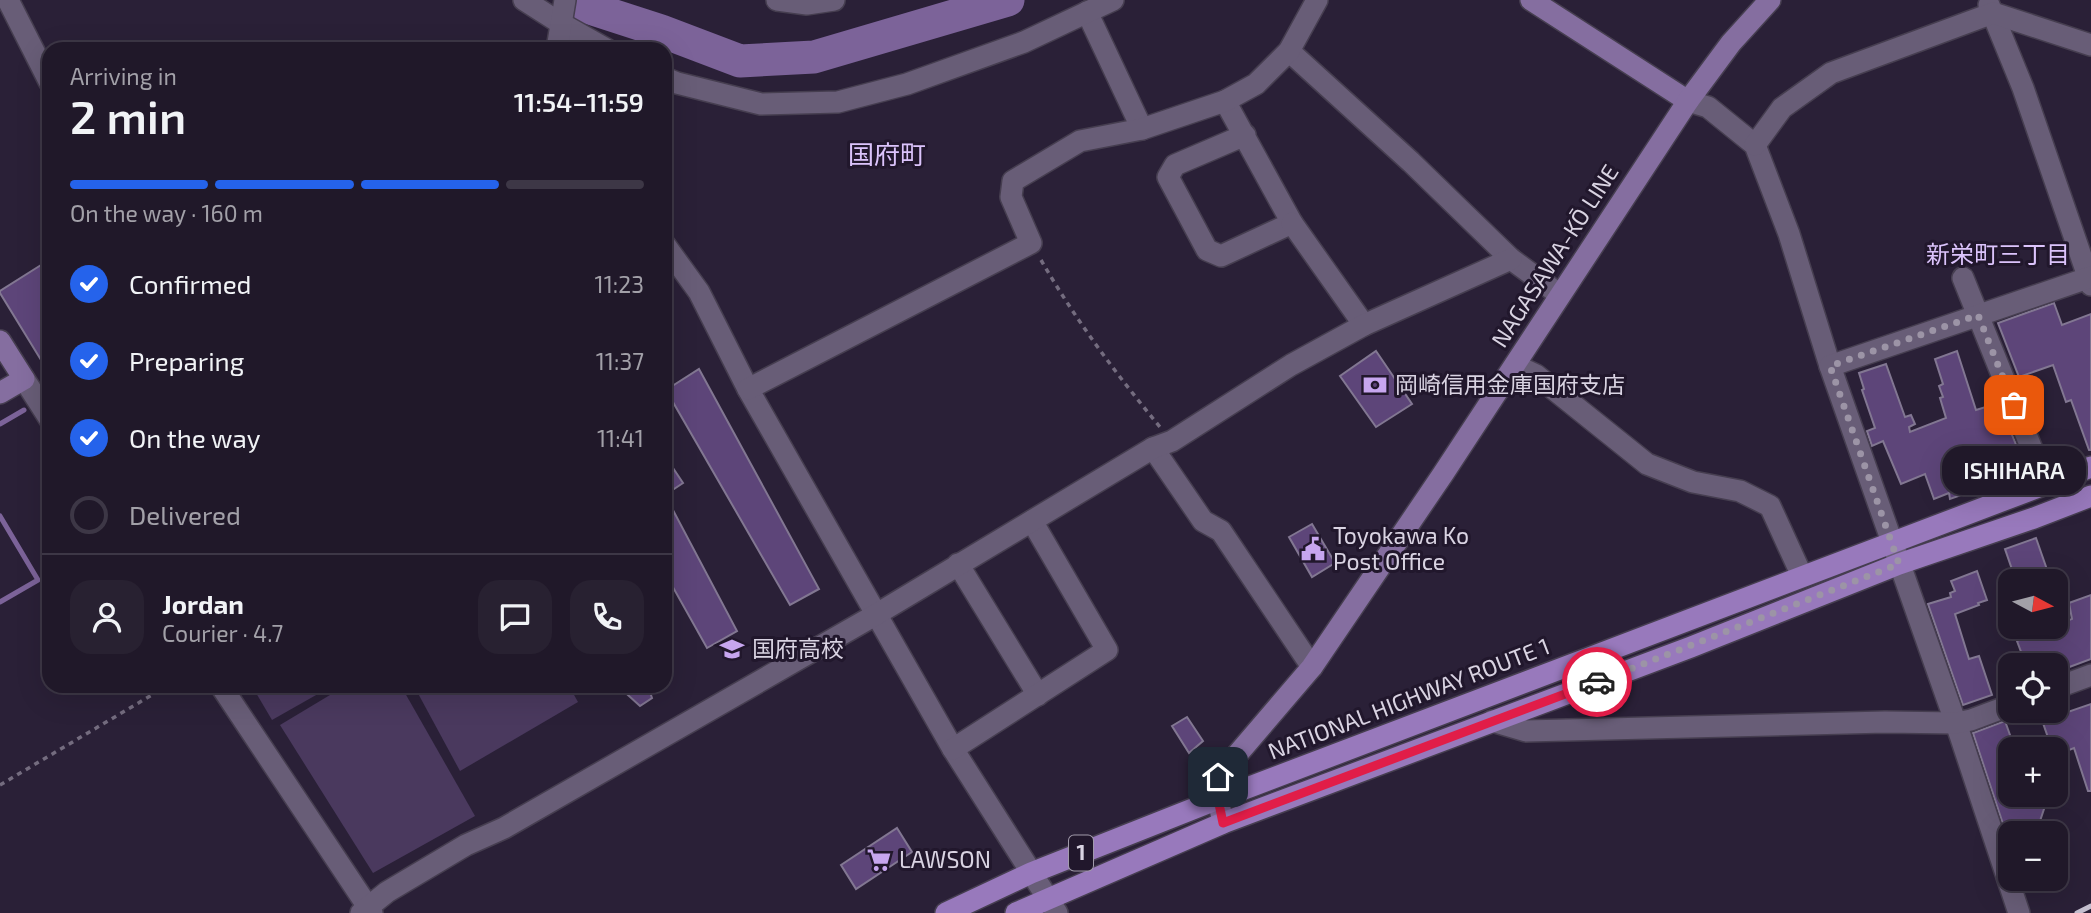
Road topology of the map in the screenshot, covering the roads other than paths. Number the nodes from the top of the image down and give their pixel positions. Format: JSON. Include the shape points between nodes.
{"nodes":[{"id":1,"x":8,"y":0,"type":"edge"},
{"id":2,"x":524,"y":0,"type":"edge"},
{"id":3,"x":777,"y":0,"type":"edge"},
{"id":4,"x":834,"y":0,"type":"edge"},
{"id":5,"x":1113,"y":0,"type":"edge"},
{"id":6,"x":1317,"y":0,"type":"edge"},
{"id":7,"x":1531,"y":0,"type":"edge"},
{"id":8,"x":1770,"y":0,"type":"edge"},
{"id":9,"x":1990,"y":7,"type":"edge"},
{"id":10,"x":562,"y":12,"type":"edge"},
{"id":11,"x":1087,"y":12,"type":"junction"},
{"id":12,"x":557,"y":42,"type":"edge"},
{"id":13,"x":598,"y":42,"type":"edge"},
{"id":14,"x":2091,"y":45,"type":"edge"},
{"id":15,"x":1289,"y":51,"type":"junction"},
{"id":16,"x":42,"y":67,"type":"edge"},
{"id":17,"x":672,"y":81,"type":"edge"},
{"id":18,"x":1688,"y":100,"type":"junction"},
{"id":19,"x":1225,"y":101,"type":"junction"},
{"id":20,"x":1142,"y":129,"type":"junction"},
{"id":21,"x":1245,"y":135,"type":"junction"},
{"id":22,"x":1755,"y":145,"type":"junction"},
{"id":23,"x":1292,"y":223,"type":"junction"},
{"id":24,"x":672,"y":255,"type":"edge"},
{"id":25,"x":1511,"y":258,"type":"junction"},
{"id":26,"x":1963,"y":278,"type":"dead end"},
{"id":27,"x":2090,"y":280,"type":"edge"},
{"id":28,"x":1560,"y":295,"type":"junction"},
{"id":29,"x":1978,"y":315,"type":"junction"},
{"id":30,"x":1364,"y":325,"type":"junction"},
{"id":31,"x":0,"y":341,"type":"edge"},
{"id":32,"x":1515,"y":365,"type":"junction"},
{"id":33,"x":1830,"y":366,"type":"junction"},
{"id":34,"x":24,"y":379,"type":"junction"},
{"id":35,"x":748,"y":389,"type":"junction"},
{"id":36,"x":0,"y":393,"type":"edge"},
{"id":37,"x":42,"y":400,"type":"edge"},
{"id":38,"x":1163,"y":445,"type":"junction"},
{"id":39,"x":2091,"y":467,"type":"edge"},
{"id":40,"x":2046,"y":484,"type":"junction"},
{"id":41,"x":2091,"y":496,"type":"edge"},
{"id":42,"x":1032,"y":521,"type":"junction"},
{"id":43,"x":1892,"y":543,"type":"junction"},
{"id":44,"x":958,"y":564,"type":"junction"},
{"id":45,"x":1899,"y":564,"type":"junction"},
{"id":46,"x":1802,"y":576,"type":"junction"},
{"id":47,"x":877,"y":614,"type":"junction"},
{"id":48,"x":1312,"y":667,"type":"junction"},
{"id":49,"x":2091,"y":675,"type":"edge"},
{"id":50,"x":2068,"y":684,"type":"edge"},
{"id":51,"x":225,"y":693,"type":"edge"},
{"id":52,"x":1038,"y":695,"type":"junction"},
{"id":53,"x":1998,"y":710,"type":"edge"},
{"id":54,"x":1492,"y":721,"type":"junction"},
{"id":55,"x":1955,"y":723,"type":"junction"},
{"id":56,"x":953,"y":749,"type":"junction"},
{"id":57,"x":1218,"y":799,"type":"junction"},
{"id":58,"x":1223,"y":823,"type":"junction"},
{"id":59,"x":1031,"y":873,"type":"junction"},
{"id":60,"x":1052,"y":906,"type":"edge"},
{"id":61,"x":367,"y":911,"type":"edge"},
{"id":62,"x":946,"y":913,"type":"edge"},
{"id":63,"x":1016,"y":913,"type":"edge"},
{"id":64,"x":2019,"y":913,"type":"edge"}],
"edges":[{"from":1,"to":16,"type":"street"},
{"from":2,"to":10,"type":"street"},
{"from":3,"to":4,"type":"street","via":[[807,4]]},
{"from":5,"to":11,"type":"street"},
{"from":6,"to":15,"type":"street"},
{"from":7,"to":18,"type":"main road"},
{"from":8,"to":18,"type":"main road","name":"NAGASAWA-KŌ LINE"},
{"from":9,"to":14,"type":"street"},
{"from":9,"to":22,"type":"street","via":[[1831,73],[1782,108]]},
{"from":9,"to":27,"type":"street"},
{"from":10,"to":12,"type":"street"},
{"from":10,"to":13,"type":"street"},
{"from":11,"to":17,"type":"street","via":[[1011,47],[838,102],[761,104]]},
{"from":11,"to":20,"type":"street"},
{"from":15,"to":19,"type":"street","via":[[1256,84]]},
{"from":15,"to":25,"type":"street"},
{"from":18,"to":22,"type":"street","via":[[1707,107]]},
{"from":18,"to":28,"type":"main road","name":"NAGASAWA-KŌ LINE"},
{"from":19,"to":20,"type":"street"},
{"from":19,"to":21,"type":"street"},
{"from":20,"to":35,"type":"street","via":[[1080,141],[1013,181],[1011,197],[1031,243]]},
{"from":21,"to":23,"type":"street"},
{"from":21,"to":23,"type":"street","via":[[1175,165],[1168,177],[1207,250],[1221,256]]},
{"from":22,"to":33,"type":"street","via":[[1789,234]]},
{"from":23,"to":30,"type":"street"},
{"from":24,"to":35,"type":"street","via":[[699,292]]},
{"from":25,"to":28,"type":"street"},
{"from":25,"to":30,"type":"street"},
{"from":26,"to":29,"type":"street"},
{"from":27,"to":29,"type":"street"},
{"from":28,"to":32,"type":"main road","name":"NAGASAWA-KŌ LINE"},
{"from":29,"to":33,"type":"street"},
{"from":29,"to":40,"type":"street"},
{"from":30,"to":38,"type":"street"},
{"from":31,"to":34,"type":"main road"},
{"from":32,"to":46,"type":"street","via":[[1536,375],[1647,464],[1693,482],[1740,491],[1770,506]]},
{"from":32,"to":48,"type":"main road","name":"NAGASAWA-KŌ LINE"},
{"from":33,"to":43,"type":"street"},
{"from":34,"to":36,"type":"main road"},
{"from":34,"to":37,"type":"street"},
{"from":35,"to":47,"type":"street"},
{"from":38,"to":42,"type":"street"},
{"from":38,"to":48,"type":"street","via":[[1203,521],[1221,530]]},
{"from":39,"to":40,"type":"highway","name":"NATIONAL HIGHWAY ROUTE 1","number":"1"},
{"from":40,"to":43,"type":"highway","name":"NATIONAL HIGHWAY ROUTE 1","number":"1"},
{"from":41,"to":45,"type":"highway","number":"1"},
{"from":42,"to":44,"type":"street"},
{"from":42,"to":52,"type":"street","via":[[1107,650]]},
{"from":43,"to":45,"type":"street"},
{"from":43,"to":46,"type":"highway","name":"NATIONAL HIGHWAY ROUTE 1","number":"1"},
{"from":44,"to":47,"type":"street"},
{"from":44,"to":52,"type":"street"},
{"from":45,"to":54,"type":"highway","number":"1"},
{"from":45,"to":55,"type":"street"},
{"from":46,"to":57,"type":"highway","name":"NATIONAL HIGHWAY ROUTE 1","number":"1"},
{"from":47,"to":56,"type":"street"},
{"from":47,"to":61,"type":"street","via":[[466,845],[387,892]]},
{"from":48,"to":57,"type":"main road","name":"NAGASAWA-KŌ LINE","via":[[1218,777]]},
{"from":49,"to":50,"type":"street"},
{"from":51,"to":61,"type":"street"},
{"from":52,"to":56,"type":"street"},
{"from":53,"to":55,"type":"street"},
{"from":54,"to":55,"type":"street","via":[[1526,732]]},
{"from":54,"to":58,"type":"highway","number":"1"},
{"from":55,"to":64,"type":"street"},
{"from":56,"to":59,"type":"street"},
{"from":57,"to":58,"type":"main road","name":"NAGASAWA-KŌ LINE"},
{"from":57,"to":59,"type":"highway","name":"NATIONAL HIGHWAY ROUTE 1","number":"1"},
{"from":58,"to":60,"type":"highway","number":"1"},
{"from":59,"to":60,"type":"street"},
{"from":59,"to":62,"type":"highway","name":"NATIONAL HIGHWAY ROUTE 1","number":"1"},
{"from":60,"to":63,"type":"highway","number":"1"}]}
